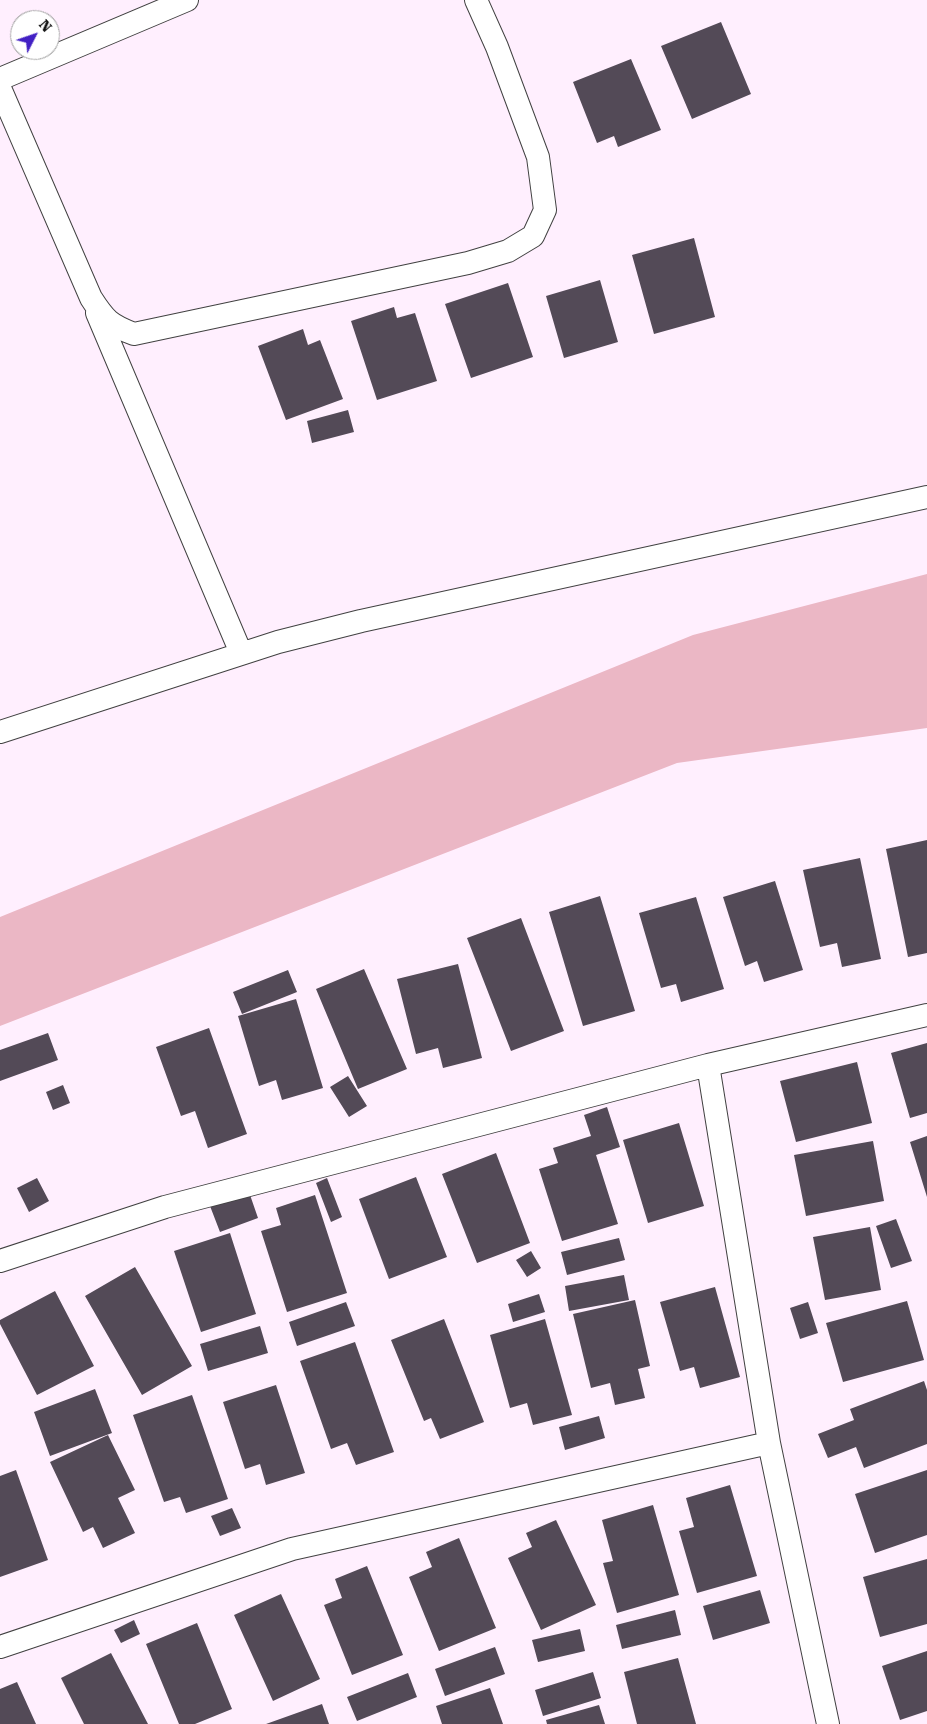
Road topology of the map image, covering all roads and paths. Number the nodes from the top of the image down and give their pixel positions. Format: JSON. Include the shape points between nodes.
{"nodes":[{"id":1,"x":187,"y":0,"type":"edge"},
{"id":2,"x":476,"y":0,"type":"edge"},
{"id":3,"x":0,"y":79,"type":"edge"},
{"id":4,"x":0,"y":88,"type":"edge"},
{"id":5,"x":91,"y":298,"type":"junction"},
{"id":6,"x":927,"y":497,"type":"edge"},
{"id":7,"x":241,"y":653,"type":"junction"},
{"id":8,"x":0,"y":732,"type":"edge"},
{"id":9,"x":927,"y":1015,"type":"edge"},
{"id":10,"x":708,"y":1065,"type":"junction"},
{"id":11,"x":0,"y":1261,"type":"edge"},
{"id":12,"x":770,"y":1443,"type":"junction"},
{"id":13,"x":0,"y":1647,"type":"edge"},
{"id":14,"x":828,"y":1724,"type":"edge"}],
"edges":[{"from":1,"to":3,"type":"street"},
{"from":2,"to":5,"type":"street","via":[[538,157],[545,210],[533,236],[508,252],[468,263],[134,334],[115,327],[100,313]]},
{"from":4,"to":5,"type":"street"},
{"from":5,"to":7,"type":"street"},
{"from":6,"to":7,"type":"street","via":[[361,621]]},
{"from":7,"to":8,"type":"street"},
{"from":9,"to":10,"type":"street"},
{"from":10,"to":11,"type":"street","via":[[165,1207]]},
{"from":10,"to":12,"type":"street"},
{"from":12,"to":13,"type":"street","via":[[292,1549]]},
{"from":12,"to":14,"type":"street"}]}
